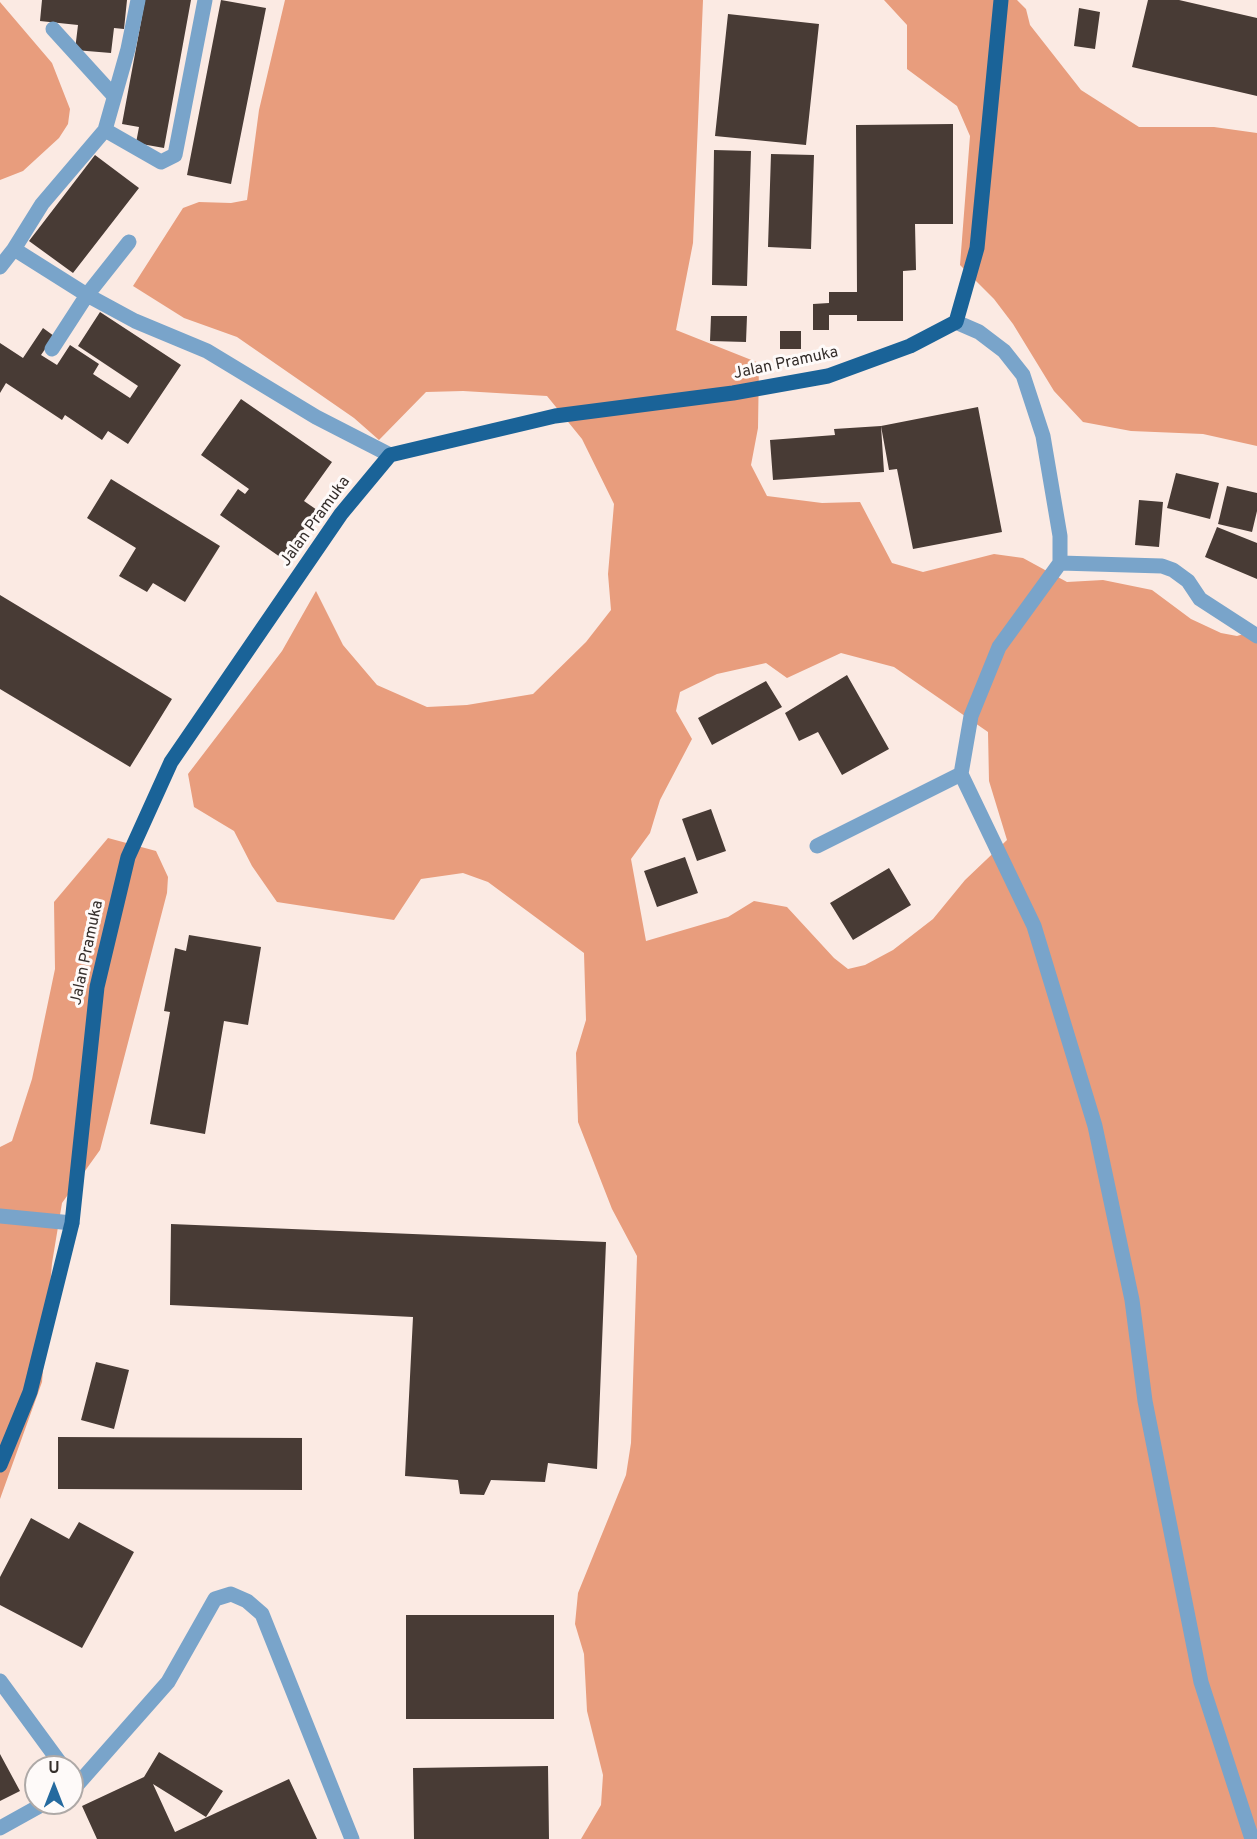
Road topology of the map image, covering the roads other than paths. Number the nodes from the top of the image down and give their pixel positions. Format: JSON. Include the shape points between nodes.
{"nodes":[{"id":1,"x":138,"y":0,"type":"edge"},
{"id":2,"x":205,"y":0,"type":"edge"},
{"id":3,"x":1001,"y":0,"type":"edge"},
{"id":4,"x":53,"y":29,"type":"dead end"},
{"id":5,"x":114,"y":96,"type":"junction"},
{"id":6,"x":105,"y":130,"type":"junction"},
{"id":7,"x":129,"y":242,"type":"dead end"},
{"id":8,"x":15,"y":249,"type":"junction"},
{"id":9,"x":0,"y":267,"type":"edge"},
{"id":10,"x":87,"y":296,"type":"junction"},
{"id":11,"x":956,"y":322,"type":"junction"},
{"id":12,"x":52,"y":349,"type":"dead end"},
{"id":13,"x":390,"y":455,"type":"junction"},
{"id":14,"x":1059,"y":563,"type":"junction"},
{"id":15,"x":1257,"y":636,"type":"edge"},
{"id":16,"x":961,"y":774,"type":"junction"},
{"id":17,"x":817,"y":846,"type":"dead end"},
{"id":18,"x":0,"y":1216,"type":"edge"},
{"id":19,"x":72,"y":1223,"type":"junction"},
{"id":20,"x":0,"y":1465,"type":"edge"},
{"id":21,"x":0,"y":1681,"type":"edge"},
{"id":22,"x":54,"y":1755,"type":"edge"},
{"id":23,"x":84,"y":1773,"type":"edge"},
{"id":24,"x":24,"y":1815,"type":"edge"},
{"id":25,"x":0,"y":1828,"type":"edge"},
{"id":26,"x":352,"y":1839,"type":"edge"},
{"id":27,"x":1252,"y":1839,"type":"edge"}],
"edges":[{"from":1,"to":5,"type":"street"},
{"from":2,"to":6,"type":"street","via":[[175,155],[161,162]]},
{"from":3,"to":11,"type":"main road","via":[[977,248]]},
{"from":4,"to":5,"type":"street"},
{"from":5,"to":6,"type":"street"},
{"from":6,"to":8,"type":"street","via":[[42,204]]},
{"from":7,"to":10,"type":"street"},
{"from":8,"to":9,"type":"street"},
{"from":8,"to":10,"type":"street"},
{"from":10,"to":12,"type":"street"},
{"from":10,"to":13,"type":"street","via":[[207,351],[316,417]]},
{"from":11,"to":13,"type":"main road","name":"Jalan Pramuka","via":[[910,346],[828,376],[733,393],[555,416]]},
{"from":11,"to":14,"type":"street","via":[[979,332],[1004,351],[1023,375],[1043,436],[1059,536]]},
{"from":13,"to":19,"type":"main road","name":"Jalan Pramuka","via":[[341,514],[171,762],[128,857],[97,987]]},
{"from":14,"to":15,"type":"street","via":[[1161,566],[1173,570],[1188,581],[1200,599]]},
{"from":14,"to":16,"type":"street","via":[[999,647],[971,716]]},
{"from":16,"to":17,"type":"street"},
{"from":16,"to":27,"type":"street","via":[[1034,926],[1095,1126],[1132,1300],[1145,1401],[1201,1682]]},
{"from":18,"to":19,"type":"street"},
{"from":19,"to":20,"type":"main road","name":"Jalan Pramuka","via":[[30,1392]]},
{"from":21,"to":22,"type":"street"},
{"from":23,"to":26,"type":"street","via":[[168,1682],[215,1599],[231,1594],[262,1614]]},
{"from":24,"to":25,"type":"street"}]}
